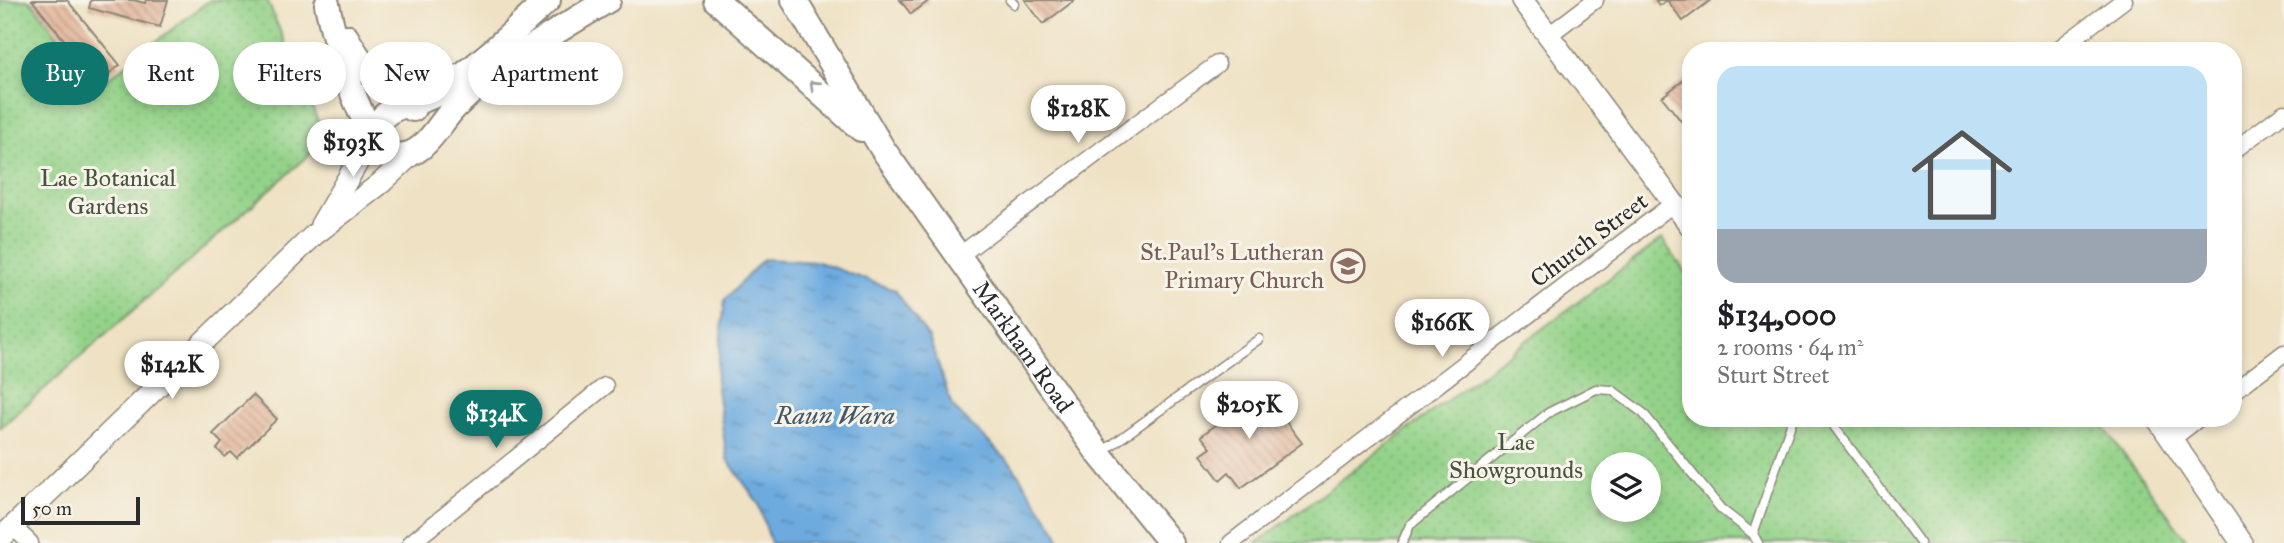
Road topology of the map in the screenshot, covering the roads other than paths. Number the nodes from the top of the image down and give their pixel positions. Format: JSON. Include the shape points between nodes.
{"nodes":[{"id":1,"x":548,"y":0,"type":"edge"},
{"id":2,"x":608,"y":0,"type":"edge"},
{"id":3,"x":716,"y":0,"type":"edge"},
{"id":4,"x":794,"y":0,"type":"edge"},
{"id":5,"x":1522,"y":0,"type":"edge"},
{"id":6,"x":1595,"y":0,"type":"edge"},
{"id":7,"x":2124,"y":0,"type":"edge"},
{"id":8,"x":326,"y":2,"type":"edge"},
{"id":9,"x":1549,"y":35,"type":"junction"},
{"id":10,"x":2068,"y":42,"type":"edge"},
{"id":11,"x":360,"y":61,"type":"edge"},
{"id":12,"x":1217,"y":64,"type":"dead end"},
{"id":13,"x":454,"y":79,"type":"edge"},
{"id":14,"x":403,"y":105,"type":"edge"},
{"id":15,"x":406,"y":105,"type":"edge"},
{"id":16,"x":2284,"y":113,"type":"edge"},
{"id":17,"x":372,"y":137,"type":"junction"},
{"id":18,"x":2242,"y":143,"type":"edge"},
{"id":19,"x":422,"y":146,"type":"junction"},
{"id":20,"x":882,"y":148,"type":"junction"},
{"id":21,"x":1675,"y":203,"type":"junction"},
{"id":22,"x":1682,"y":213,"type":"edge"},
{"id":23,"x":314,"y":235,"type":"junction"},
{"id":24,"x":960,"y":255,"type":"junction"},
{"id":25,"x":1259,"y":339,"type":"dead end"},
{"id":26,"x":2284,"y":353,"type":"edge"},
{"id":27,"x":2242,"y":385,"type":"edge"},
{"id":28,"x":605,"y":386,"type":"dead end"},
{"id":29,"x":1790,"y":427,"type":"edge"},
{"id":30,"x":1835,"y":427,"type":"edge"},
{"id":31,"x":2163,"y":427,"type":"edge"},
{"id":32,"x":2187,"y":427,"type":"edge"},
{"id":33,"x":2172,"y":439,"type":"junction"},
{"id":34,"x":1099,"y":454,"type":"junction"},
{"id":35,"x":6,"y":533,"type":"edge"},
{"id":36,"x":1753,"y":534,"type":"junction"},
{"id":37,"x":30,"y":543,"type":"edge"},
{"id":38,"x":411,"y":543,"type":"edge"},
{"id":39,"x":1171,"y":543,"type":"edge"},
{"id":40,"x":1231,"y":543,"type":"edge"},
{"id":41,"x":1402,"y":543,"type":"edge"},
{"id":42,"x":1758,"y":543,"type":"edge"},
{"id":43,"x":1920,"y":543,"type":"edge"},
{"id":44,"x":2242,"y":543,"type":"edge"}],
"edges":[{"from":1,"to":13,"type":"main road"},
{"from":2,"to":19,"type":"main road","via":[[481,86],[455,107]]},
{"from":20,"to":3,"type":"main road","name":"Markham Road","one_way":true},
{"from":4,"to":20,"type":"main road","name":"Markham Road"},
{"from":5,"to":9,"type":"main road"},
{"from":6,"to":9,"type":"street"},
{"from":7,"to":10,"type":"street"},
{"from":8,"to":11,"type":"main road"},
{"from":8,"to":17,"type":"main road"},
{"from":9,"to":21,"type":"main road"},
{"from":12,"to":24,"type":"street"},
{"from":14,"to":17,"type":"main road","via":[[384,115]]},
{"from":15,"to":19,"type":"main road","via":[[428,128]]},
{"from":16,"to":18,"type":"street"},
{"from":17,"to":19,"type":"main road","via":[[399,156]]},
{"from":17,"to":23,"type":"main road"},
{"from":19,"to":23,"type":"main road"},
{"from":20,"to":24,"type":"main road","name":"Markham Road"},
{"from":21,"to":22,"type":"main road"},
{"from":21,"to":40,"type":"street","name":"Church Street"},
{"from":23,"to":35,"type":"main road"},
{"from":24,"to":34,"type":"main road","name":"Markham Road"},
{"from":25,"to":34,"type":"lane"},
{"from":26,"to":27,"type":"street"},
{"from":28,"to":38,"type":"street"},
{"from":29,"to":36,"type":"lane"},
{"from":30,"to":43,"type":"lane"},
{"from":31,"to":33,"type":"main road"},
{"from":32,"to":33,"type":"street"},
{"from":33,"to":44,"type":"main road"},
{"from":34,"to":39,"type":"main road","name":"Markham Road"},
{"from":35,"to":37,"type":"street"},
{"from":36,"to":41,"type":"lane","via":[[1721,509],[1643,413],[1612,390],[1596,390],[1548,413],[1410,525]]},
{"from":36,"to":42,"type":"lane"}]}
